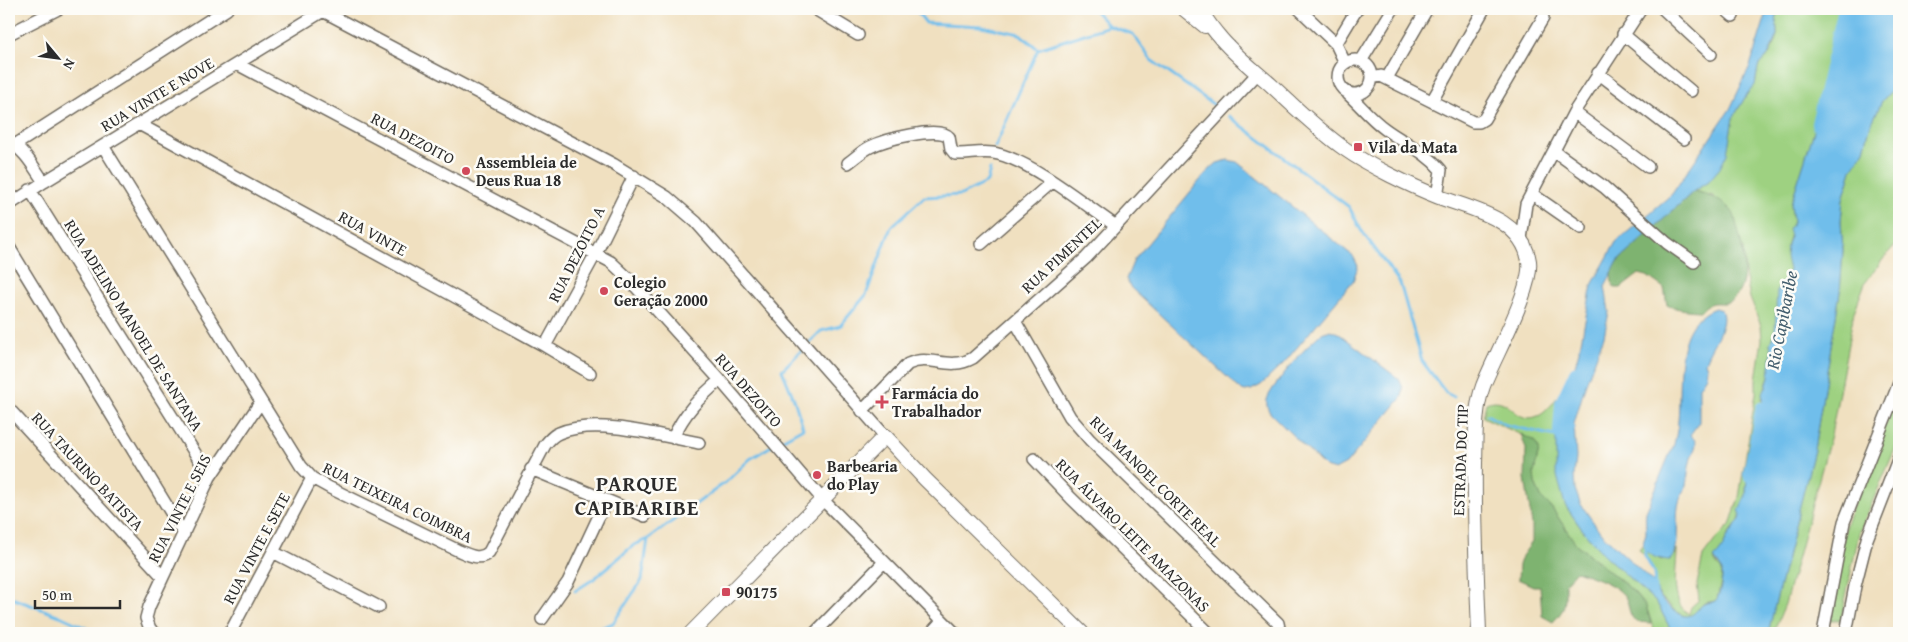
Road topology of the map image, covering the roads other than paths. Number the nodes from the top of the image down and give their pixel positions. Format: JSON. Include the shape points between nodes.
{"nodes":[{"id":1,"x":58,"y":9,"type":"edge"},
{"id":2,"x":227,"y":9,"type":"edge"},
{"id":3,"x":816,"y":9,"type":"edge"},
{"id":4,"x":1184,"y":9,"type":"edge"},
{"id":5,"x":1199,"y":9,"type":"edge"},
{"id":6,"x":1207,"y":9,"type":"edge"},
{"id":7,"x":1299,"y":9,"type":"edge"},
{"id":8,"x":1357,"y":9,"type":"edge"},
{"id":9,"x":1393,"y":9,"type":"edge"},
{"id":10,"x":1427,"y":9,"type":"edge"},
{"id":11,"x":1484,"y":9,"type":"edge"},
{"id":12,"x":1641,"y":9,"type":"edge"},
{"id":13,"x":1663,"y":9,"type":"edge"},
{"id":14,"x":321,"y":10,"type":"edge"},
{"id":15,"x":1543,"y":18,"type":"dead end"},
{"id":16,"x":9,"y":34,"type":"edge"},
{"id":17,"x":1624,"y":34,"type":"junction"},
{"id":18,"x":858,"y":35,"type":"dead end"},
{"id":19,"x":1218,"y":36,"type":"junction"},
{"id":20,"x":1336,"y":44,"type":"junction"},
{"id":21,"x":1234,"y":52,"type":"junction"},
{"id":22,"x":1711,"y":54,"type":"dead end"},
{"id":23,"x":1361,"y":61,"type":"junction"},
{"id":24,"x":1346,"y":63,"type":"junction"},
{"id":25,"x":237,"y":64,"type":"junction"},
{"id":26,"x":1258,"y":73,"type":"junction"},
{"id":27,"x":1598,"y":73,"type":"junction"},
{"id":28,"x":1372,"y":78,"type":"junction"},
{"id":29,"x":1387,"y":78,"type":"junction"},
{"id":30,"x":1691,"y":91,"type":"dead end"},
{"id":31,"x":1364,"y":92,"type":"junction"},
{"id":32,"x":1348,"y":94,"type":"junction"},
{"id":33,"x":1432,"y":101,"type":"junction"},
{"id":34,"x":1574,"y":112,"type":"junction"},
{"id":35,"x":1370,"y":114,"type":"junction"},
{"id":36,"x":139,"y":124,"type":"junction"},
{"id":37,"x":1684,"y":139,"type":"dead end"},
{"id":38,"x":12,"y":143,"type":"edge"},
{"id":39,"x":103,"y":146,"type":"junction"},
{"id":40,"x":1554,"y":151,"type":"junction"},
{"id":41,"x":848,"y":163,"type":"dead end"},
{"id":42,"x":1648,"y":167,"type":"dead end"},
{"id":43,"x":634,"y":176,"type":"junction"},
{"id":44,"x":44,"y":182,"type":"junction"},
{"id":45,"x":1052,"y":182,"type":"junction"},
{"id":46,"x":30,"y":190,"type":"junction"},
{"id":47,"x":1437,"y":197,"type":"junction"},
{"id":48,"x":1529,"y":199,"type":"junction"},
{"id":49,"x":9,"y":205,"type":"edge"},
{"id":50,"x":1116,"y":226,"type":"junction"},
{"id":51,"x":1510,"y":227,"type":"junction"},
{"id":52,"x":1581,"y":228,"type":"dead end"},
{"id":53,"x":1520,"y":239,"type":"junction"},
{"id":54,"x":981,"y":244,"type":"dead end"},
{"id":55,"x":9,"y":247,"type":"edge"},
{"id":56,"x":596,"y":253,"type":"junction"},
{"id":57,"x":1694,"y":262,"type":"dead end"},
{"id":58,"x":1015,"y":321,"type":"junction"},
{"id":59,"x":546,"y":346,"type":"junction"},
{"id":60,"x":590,"y":373,"type":"dead end"},
{"id":61,"x":720,"y":380,"type":"junction"},
{"id":62,"x":1899,"y":383,"type":"edge"},
{"id":63,"x":260,"y":402,"type":"junction"},
{"id":64,"x":9,"y":409,"type":"edge"},
{"id":65,"x":862,"y":411,"type":"junction"},
{"id":66,"x":884,"y":436,"type":"junction"},
{"id":67,"x":673,"y":438,"type":"junction"},
{"id":68,"x":699,"y":443,"type":"dead end"},
{"id":69,"x":1899,"y":457,"type":"edge"},
{"id":70,"x":1034,"y":459,"type":"dead end"},
{"id":71,"x":531,"y":469,"type":"junction"},
{"id":72,"x":210,"y":477,"type":"junction"},
{"id":73,"x":312,"y":478,"type":"junction"},
{"id":74,"x":822,"y":499,"type":"junction"},
{"id":75,"x":606,"y":501,"type":"junction"},
{"id":76,"x":645,"y":516,"type":"dead end"},
{"id":77,"x":184,"y":534,"type":"junction"},
{"id":78,"x":273,"y":552,"type":"junction"},
{"id":79,"x":884,"y":562,"type":"junction"},
{"id":80,"x":163,"y":577,"type":"junction"},
{"id":81,"x":379,"y":607,"type":"dead end"},
{"id":82,"x":542,"y":619,"type":"dead end"},
{"id":83,"x":942,"y":621,"type":"junction"},
{"id":84,"x":1279,"y":628,"type":"edge"},
{"id":85,"x":155,"y":633,"type":"edge"},
{"id":86,"x":230,"y":633,"type":"edge"},
{"id":87,"x":691,"y":633,"type":"edge"},
{"id":88,"x":815,"y":633,"type":"edge"},
{"id":89,"x":931,"y":633,"type":"edge"},
{"id":90,"x":955,"y":633,"type":"edge"},
{"id":91,"x":1082,"y":633,"type":"edge"},
{"id":92,"x":1210,"y":633,"type":"edge"},
{"id":93,"x":1479,"y":633,"type":"edge"},
{"id":94,"x":1823,"y":633,"type":"edge"},
{"id":95,"x":1846,"y":633,"type":"edge"}],
"edges":[{"from":1,"to":16,"type":"street"},
{"from":2,"to":38,"type":"street"},
{"from":3,"to":18,"type":"street"},
{"from":4,"to":19,"type":"street"},
{"from":5,"to":19,"type":"street"},
{"from":6,"to":21,"type":"street"},
{"from":7,"to":20,"type":"street"},
{"from":8,"to":20,"type":"street"},
{"from":9,"to":23,"type":"street"},
{"from":10,"to":29,"type":"street"},
{"from":11,"to":33,"type":"street"},
{"from":12,"to":17,"type":"street"},
{"from":13,"to":22,"type":"street"},
{"from":14,"to":25,"type":"street","name":"RUA VINTE E NOVE"},
{"from":14,"to":43,"type":"street"},
{"from":15,"to":33,"type":"street","via":[[1479,122]]},
{"from":17,"to":27,"type":"street"},
{"from":17,"to":30,"type":"street"},
{"from":19,"to":21,"type":"street"},
{"from":20,"to":24,"type":"street"},
{"from":21,"to":26,"type":"street"},
{"from":23,"to":24,"type":"street"},
{"from":23,"to":28,"type":"street","via":[[1370,68]]},
{"from":24,"to":32,"type":"street","via":[[1337,76],[1340,87]]},
{"from":25,"to":36,"type":"street","name":"RUA VINTE E NOVE"},
{"from":25,"to":56,"type":"street","name":"RUA DEZOITO"},
{"from":26,"to":47,"type":"street","via":[[1345,149]]},
{"from":26,"to":50,"type":"street","name":"RUA PIMENTEL"},
{"from":27,"to":34,"type":"street"},
{"from":27,"to":37,"type":"street"},
{"from":28,"to":29,"type":"street"},
{"from":28,"to":31,"type":"street"},
{"from":29,"to":33,"type":"street"},
{"from":31,"to":32,"type":"street"},
{"from":31,"to":35,"type":"street"},
{"from":32,"to":35,"type":"street"},
{"from":34,"to":40,"type":"street"},
{"from":34,"to":42,"type":"street"},
{"from":35,"to":47,"type":"street","via":[[1383,128],[1433,161],[1441,170]]},
{"from":36,"to":39,"type":"street","name":"RUA VINTE E NOVE"},
{"from":36,"to":59,"type":"street","name":"RUA VINTE"},
{"from":38,"to":44,"type":"street"},
{"from":39,"to":44,"type":"street","name":"RUA VINTE E NOVE"},
{"from":39,"to":63,"type":"street","name":"RUA TEIXEIRA COIMBRA"},
{"from":40,"to":48,"type":"street"},
{"from":40,"to":57,"type":"street","via":[[1604,187],[1667,243]]},
{"from":41,"to":45,"type":"street","via":[[870,147],[907,136],[940,132],[948,134],[951,149],[956,154],[996,153]]},
{"from":43,"to":56,"type":"street","name":"RUA DEZOITO A"},
{"from":43,"to":65,"type":"street","via":[[667,197],[696,222]]},
{"from":44,"to":46,"type":"street","name":"RUA VINTE E NOVE"},
{"from":45,"to":50,"type":"street"},
{"from":45,"to":54,"type":"street"},
{"from":46,"to":49,"type":"street","name":"RUA VINTE E NOVE"},
{"from":46,"to":72,"type":"street","name":"RUA ADELINO MANOEL DE SANTANA"},
{"from":47,"to":51,"type":"street"},
{"from":48,"to":51,"type":"street"},
{"from":48,"to":52,"type":"street"},
{"from":48,"to":53,"type":"street"},
{"from":50,"to":58,"type":"street","name":"RUA PIMENTEL","via":[[1086,258]]},
{"from":51,"to":53,"type":"street","name":"ESTRADA DO TIP"},
{"from":53,"to":93,"type":"street","name":"ESTRADA DO TIP","via":[[1526,249],[1528,277],[1483,387],[1476,418],[1474,509]]},
{"from":55,"to":77,"type":"street"},
{"from":56,"to":59,"type":"street","name":"RUA DEZOITO A"},
{"from":56,"to":61,"type":"street","name":"RUA DEZOITO","via":[[627,277]]},
{"from":58,"to":65,"type":"street","name":"RUA PIMENTEL","via":[[964,363],[954,365],[916,360],[908,364]]},
{"from":58,"to":84,"type":"street","name":"RUA MANOEL CORTE REAL","via":[[1070,417]]},
{"from":59,"to":60,"type":"street","name":"RUA VINTE"},
{"from":61,"to":67,"type":"street","via":[[688,410]]},
{"from":61,"to":74,"type":"street","name":"RUA DEZOITO"},
{"from":62,"to":94,"type":"street","via":[[1844,522]]},
{"from":63,"to":72,"type":"street","name":"RUA VINTE E SEIS"},
{"from":63,"to":73,"type":"street","name":"RUA TEIXEIRA COIMBRA"},
{"from":64,"to":80,"type":"street","name":"RUA TAURINO BATISTA"},
{"from":65,"to":66,"type":"street"},
{"from":66,"to":74,"type":"street"},
{"from":66,"to":91,"type":"street"},
{"from":67,"to":68,"type":"street","name":"RUA TEIXEIRA COIMBRA"},
{"from":67,"to":71,"type":"street","name":"RUA TEIXEIRA COIMBRA","via":[[610,427],[571,429],[551,438]]},
{"from":69,"to":95,"type":"street","via":[[1867,539]]},
{"from":70,"to":92,"type":"street","name":"RUA ÁLVARO LEITE AMAZONAS"},
{"from":71,"to":73,"type":"street","name":"RUA TEIXEIRA COIMBRA","via":[[489,552],[480,557],[457,550]]},
{"from":71,"to":75,"type":"street"},
{"from":72,"to":77,"type":"street","name":"RUA VINTE E SEIS"},
{"from":73,"to":78,"type":"street","name":"RUA VINTE E SETE"},
{"from":74,"to":79,"type":"street","name":"RUA DEZOITO"},
{"from":74,"to":87,"type":"street"},
{"from":75,"to":76,"type":"street"},
{"from":75,"to":82,"type":"street","via":[[568,582]]},
{"from":77,"to":80,"type":"street","name":"RUA VINTE E SEIS"},
{"from":78,"to":81,"type":"street"},
{"from":78,"to":86,"type":"street","name":"RUA VINTE E SETE"},
{"from":79,"to":83,"type":"street","name":"RUA DEZOITO"},
{"from":79,"to":88,"type":"street"},
{"from":80,"to":85,"type":"street","name":"RUA VINTE E SEIS","via":[[146,618]]},
{"from":83,"to":89,"type":"street"},
{"from":83,"to":90,"type":"street","name":"RUA DEZOITO"}]}
